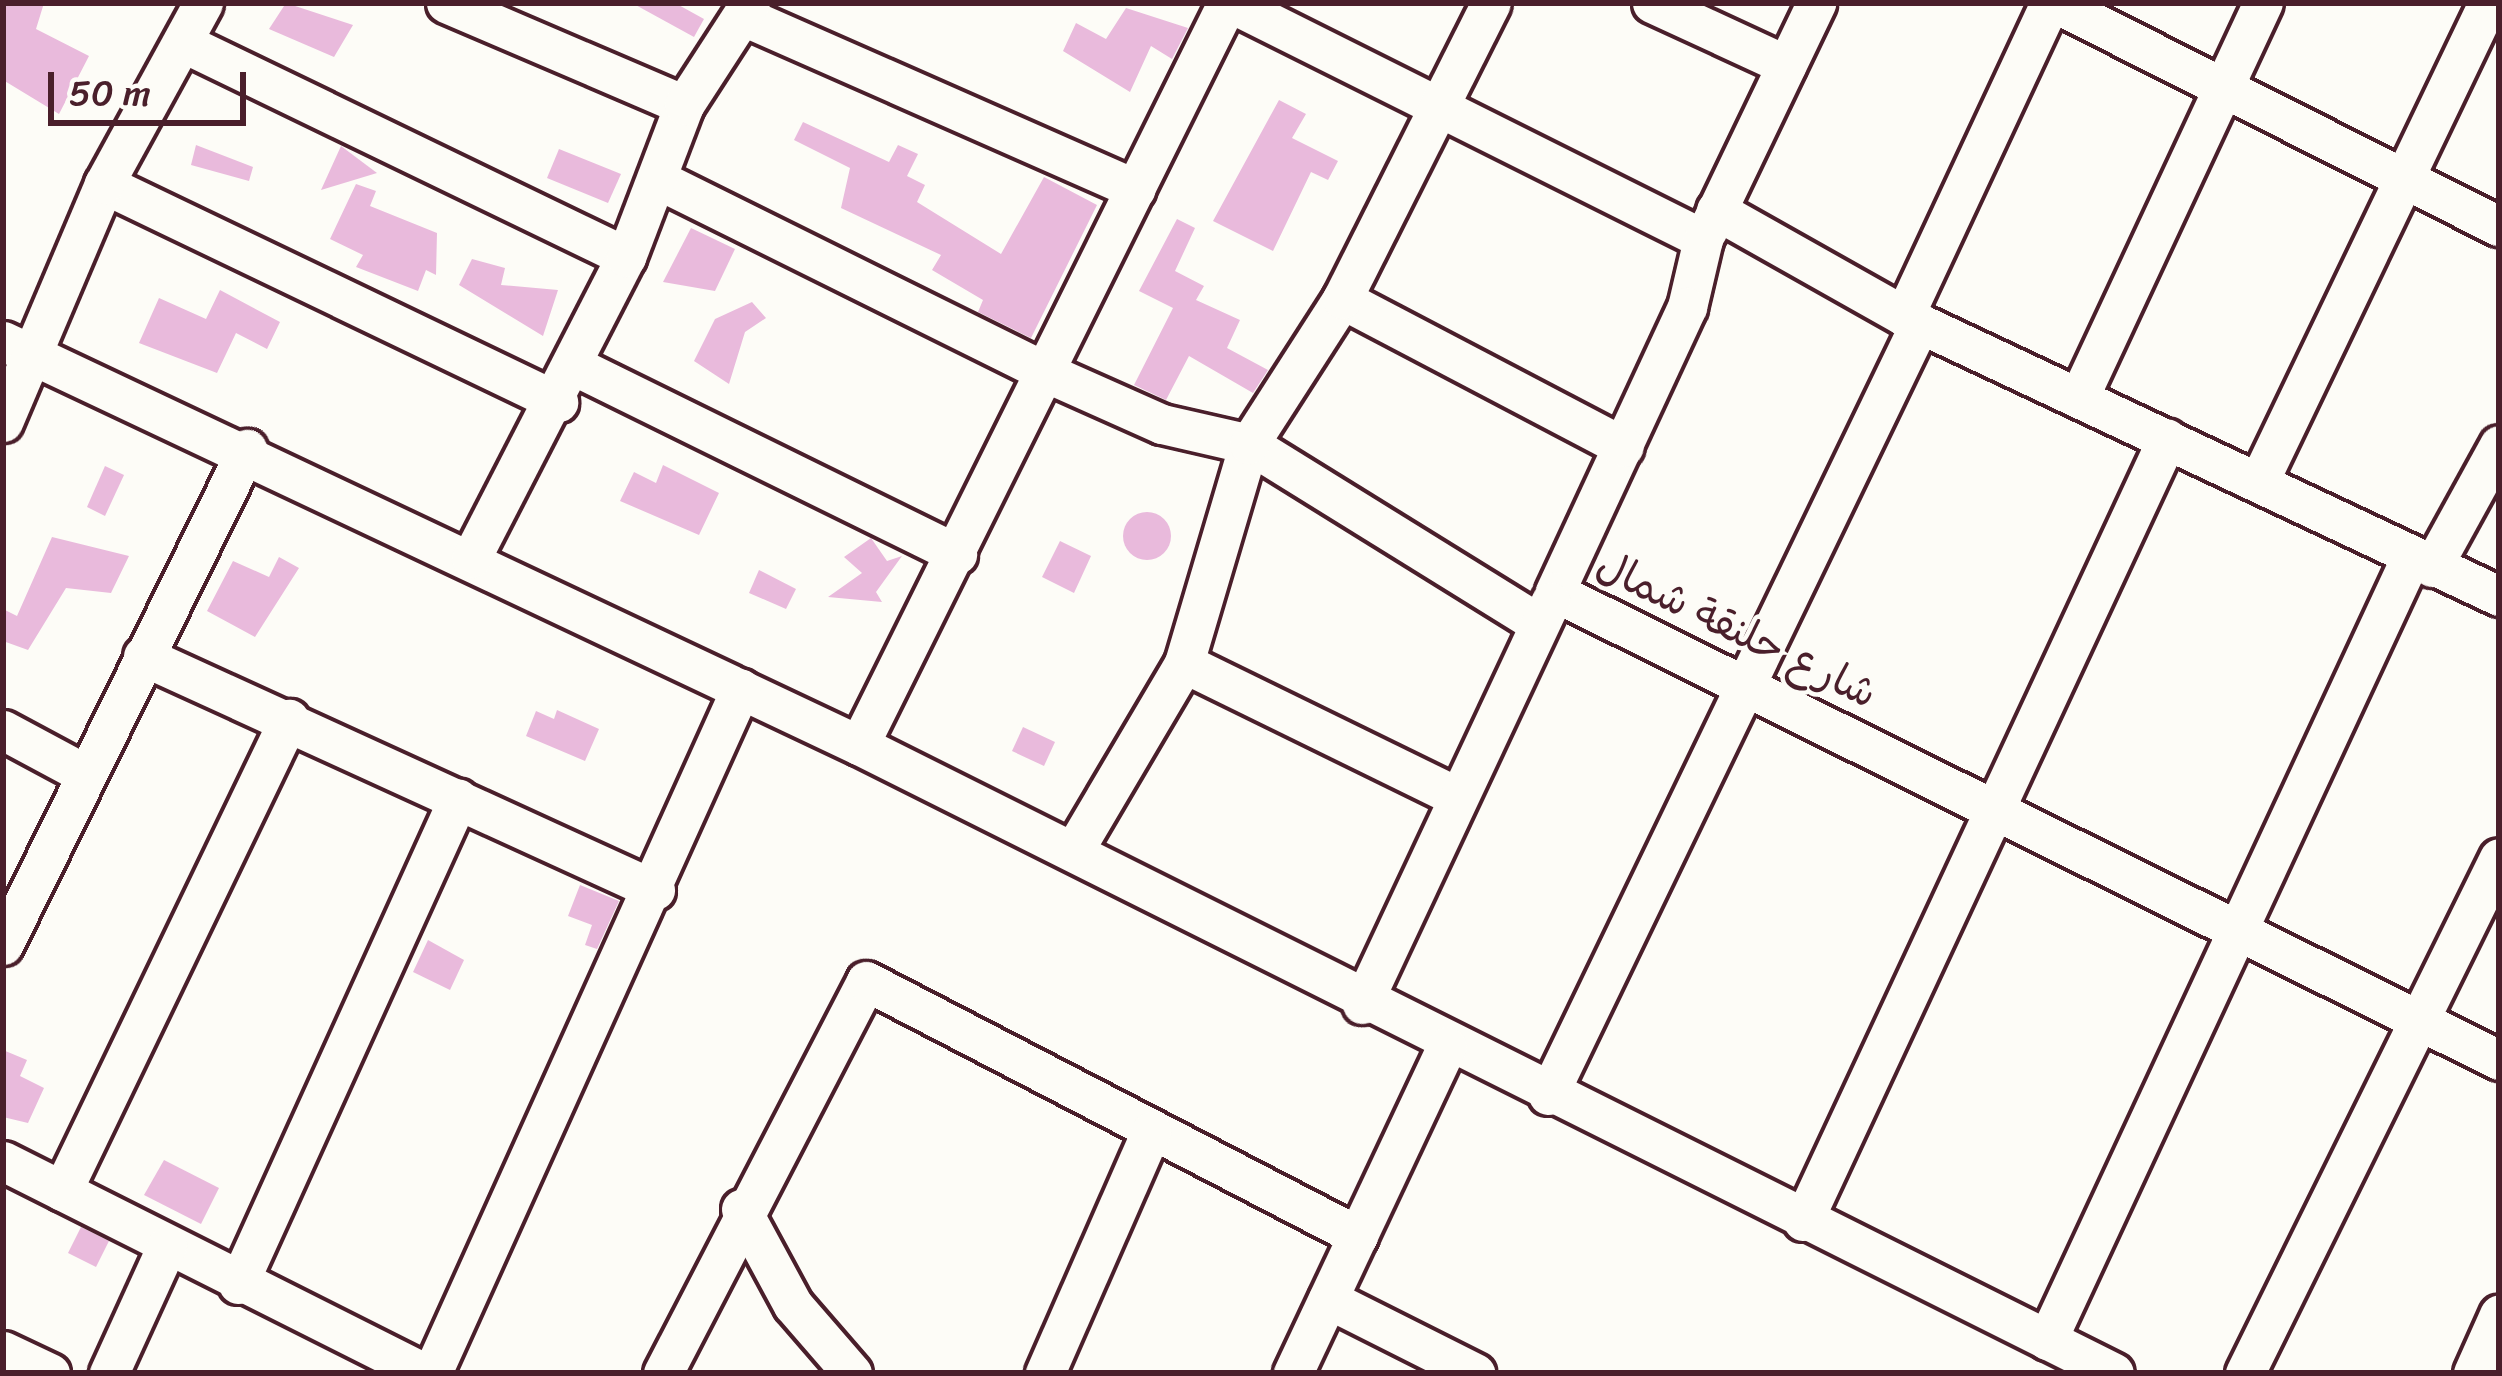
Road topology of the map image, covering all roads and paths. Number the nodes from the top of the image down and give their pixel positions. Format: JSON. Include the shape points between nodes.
{"nodes":[{"id":1,"x":203,"y":3,"type":"edge"},
{"id":2,"x":446,"y":3,"type":"edge"},
{"id":3,"x":1229,"y":3,"type":"edge"},
{"id":4,"x":1491,"y":3,"type":"edge"},
{"id":5,"x":1652,"y":3,"type":"edge"},
{"id":6,"x":1816,"y":3,"type":"edge"},
{"id":7,"x":2053,"y":3,"type":"edge"},
{"id":8,"x":2263,"y":3,"type":"edge"},
{"id":9,"x":2488,"y":3,"type":"edge"},
{"id":10,"x":747,"y":9,"type":"edge"},
{"id":11,"x":184,"y":43,"type":"junction"},
{"id":12,"x":1786,"y":65,"type":"junction"},
{"id":13,"x":2226,"y":88,"type":"junction"},
{"id":14,"x":684,"y":106,"type":"junction"},
{"id":15,"x":1438,"y":113,"type":"junction"},
{"id":16,"x":2405,"y":178,"type":"junction"},
{"id":17,"x":662,"y":181,"type":"junction"},
{"id":18,"x":104,"y":184,"type":"junction"},
{"id":19,"x":1136,"y":189,"type":"junction"},
{"id":20,"x":1710,"y":224,"type":"junction"},
{"id":21,"x":2499,"y":226,"type":"edge"},
{"id":22,"x":626,"y":257,"type":"junction"},
{"id":23,"x":1342,"y":299,"type":"junction"},
{"id":24,"x":1912,"y":320,"type":"junction"},
{"id":25,"x":18,"y":347,"type":"edge"},
{"id":26,"x":574,"y":366,"type":"junction"},
{"id":27,"x":1045,"y":372,"type":"junction"},
{"id":28,"x":2079,"y":398,"type":"junction"},
{"id":29,"x":558,"y":402,"type":"junction"},
{"id":30,"x":3,"y":422,"type":"edge"},
{"id":31,"x":2168,"y":439,"type":"junction"},
{"id":32,"x":1249,"y":444,"type":"junction"},
{"id":33,"x":2499,"y":445,"type":"edge"},
{"id":34,"x":1624,"y":448,"type":"junction"},
{"id":35,"x":247,"y":449,"type":"junction"},
{"id":36,"x":2259,"y":481,"type":"junction"},
{"id":37,"x":957,"y":554,"type":"junction"},
{"id":38,"x":471,"y":558,"type":"junction"},
{"id":39,"x":2422,"y":562,"type":"junction"},
{"id":40,"x":2499,"y":596,"type":"edge"},
{"id":41,"x":1546,"y":608,"type":"junction"},
{"id":42,"x":143,"y":656,"type":"junction"},
{"id":43,"x":1184,"y":663,"type":"junction"},
{"id":44,"x":1745,"y":685,"type":"junction"},
{"id":45,"x":741,"y":688,"type":"junction"},
{"id":46,"x":289,"y":719,"type":"junction"},
{"id":47,"x":3,"y":730,"type":"edge"},
{"id":48,"x":859,"y":745,"type":"junction"},
{"id":49,"x":85,"y":774,"type":"junction"},
{"id":50,"x":1456,"y":796,"type":"junction"},
{"id":51,"x":458,"y":799,"type":"junction"},
{"id":52,"x":1995,"y":812,"type":"junction"},
{"id":53,"x":1075,"y":850,"type":"junction"},
{"id":54,"x":2499,"y":858,"type":"edge"},
{"id":55,"x":655,"y":890,"type":"junction"},
{"id":56,"x":2237,"y":939,"type":"junction"},
{"id":57,"x":3,"y":944,"type":"edge"},
{"id":58,"x":1362,"y":1004,"type":"junction"},
{"id":59,"x":2417,"y":1024,"type":"junction"},
{"id":60,"x":1448,"y":1046,"type":"junction"},
{"id":61,"x":2499,"y":1060,"type":"edge"},
{"id":62,"x":1548,"y":1094,"type":"junction"},
{"id":63,"x":1151,"y":1131,"type":"junction"},
{"id":64,"x":3,"y":1161,"type":"edge"},
{"id":65,"x":62,"y":1191,"type":"junction"},
{"id":66,"x":741,"y":1209,"type":"junction"},
{"id":67,"x":1803,"y":1220,"type":"junction"},
{"id":68,"x":1358,"y":1236,"type":"junction"},
{"id":69,"x":167,"y":1246,"type":"junction"},
{"id":70,"x":238,"y":1284,"type":"junction"},
{"id":71,"x":1328,"y":1299,"type":"junction"},
{"id":72,"x":2499,"y":1315,"type":"edge"},
{"id":73,"x":2047,"y":1340,"type":"junction"},
{"id":74,"x":3,"y":1351,"type":"edge"},
{"id":75,"x":50,"y":1373,"type":"edge"},
{"id":76,"x":109,"y":1373,"type":"edge"},
{"id":77,"x":428,"y":1373,"type":"edge"},
{"id":78,"x":663,"y":1373,"type":"edge"},
{"id":79,"x":852,"y":1373,"type":"edge"},
{"id":80,"x":1045,"y":1373,"type":"edge"},
{"id":81,"x":1293,"y":1373,"type":"edge"},
{"id":82,"x":1474,"y":1373,"type":"edge"},
{"id":83,"x":2114,"y":1373,"type":"edge"},
{"id":84,"x":2246,"y":1373,"type":"edge"},
{"id":85,"x":2474,"y":1373,"type":"edge"}],
"edges":[{"from":1,"to":11,"type":"street"},
{"from":2,"to":14,"type":"street"},
{"from":3,"to":15,"type":"street"},
{"from":3,"to":19,"type":"street"},
{"from":4,"to":15,"type":"street"},
{"from":5,"to":12,"type":"street"},
{"from":6,"to":12,"type":"street","name":"شارع حلنقة شمال"},
{"from":7,"to":13,"type":"street"},
{"from":7,"to":24,"type":"street"},
{"from":8,"to":13,"type":"street"},
{"from":9,"to":16,"type":"street"},
{"from":10,"to":14,"type":"street"},
{"from":10,"to":19,"type":"street"},
{"from":11,"to":18,"type":"street"},
{"from":11,"to":22,"type":"street"},
{"from":12,"to":20,"type":"street","name":"شارع حلنقة شمال"},
{"from":13,"to":16,"type":"street"},
{"from":13,"to":28,"type":"street"},
{"from":14,"to":17,"type":"street"},
{"from":15,"to":20,"type":"street"},
{"from":15,"to":23,"type":"street"},
{"from":16,"to":21,"type":"street"},
{"from":16,"to":36,"type":"street"},
{"from":17,"to":22,"type":"street"},
{"from":17,"to":27,"type":"street"},
{"from":18,"to":25,"type":"street"},
{"from":18,"to":29,"type":"street"},
{"from":19,"to":27,"type":"street"},
{"from":20,"to":24,"type":"street"},
{"from":20,"to":34,"type":"street","name":"شارع حلنقة شمال","via":[[1687,308]]},
{"from":22,"to":26,"type":"street"},
{"from":23,"to":32,"type":"street"},
{"from":23,"to":34,"type":"street"},
{"from":24,"to":28,"type":"street"},
{"from":24,"to":44,"type":"street"},
{"from":25,"to":30,"type":"street"},
{"from":25,"to":35,"type":"street"},
{"from":26,"to":29,"type":"street"},
{"from":26,"to":37,"type":"street"},
{"from":27,"to":32,"type":"street","via":[[1162,424]]},
{"from":27,"to":37,"type":"street"},
{"from":28,"to":31,"type":"street"},
{"from":29,"to":38,"type":"street"},
{"from":31,"to":36,"type":"street"},
{"from":31,"to":52,"type":"street"},
{"from":32,"to":41,"type":"street"},
{"from":32,"to":43,"type":"street"},
{"from":33,"to":39,"type":"street"},
{"from":34,"to":41,"type":"street","name":"شارع حلنقة شمال"},
{"from":35,"to":38,"type":"street"},
{"from":35,"to":42,"type":"street"},
{"from":36,"to":39,"type":"street"},
{"from":37,"to":48,"type":"street"},
{"from":38,"to":45,"type":"street"},
{"from":39,"to":40,"type":"street"},
{"from":39,"to":56,"type":"street"},
{"from":41,"to":44,"type":"street","name":"شارع حلنقة شمال"},
{"from":41,"to":50,"type":"street"},
{"from":42,"to":46,"type":"street"},
{"from":42,"to":49,"type":"street"},
{"from":43,"to":50,"type":"street"},
{"from":43,"to":53,"type":"street"},
{"from":44,"to":52,"type":"street","name":"شارع حلنقة شمال"},
{"from":44,"to":62,"type":"street"},
{"from":45,"to":48,"type":"street"},
{"from":45,"to":55,"type":"street"},
{"from":46,"to":51,"type":"street"},
{"from":46,"to":65,"type":"street"},
{"from":47,"to":49,"type":"street"},
{"from":48,"to":53,"type":"street"},
{"from":49,"to":57,"type":"street"},
{"from":50,"to":58,"type":"street"},
{"from":51,"to":55,"type":"street"},
{"from":51,"to":70,"type":"street"},
{"from":52,"to":56,"type":"street","name":"شارع حلنقة شمال"},
{"from":52,"to":67,"type":"street"},
{"from":53,"to":58,"type":"street"},
{"from":54,"to":59,"type":"street"},
{"from":55,"to":77,"type":"street"},
{"from":56,"to":59,"type":"street","name":"شارع حلنقة شمال"},
{"from":56,"to":73,"type":"street"},
{"from":58,"to":60,"type":"street"},
{"from":59,"to":61,"type":"street","name":"شارع حلنقة شمال"},
{"from":59,"to":84,"type":"street"},
{"from":60,"to":62,"type":"street"},
{"from":60,"to":68,"type":"street"},
{"from":62,"to":67,"type":"street"},
{"from":63,"to":66,"type":"street","via":[[866,981]]},
{"from":63,"to":68,"type":"street"},
{"from":63,"to":80,"type":"street"},
{"from":64,"to":65,"type":"street"},
{"from":65,"to":69,"type":"street"},
{"from":66,"to":78,"type":"street"},
{"from":66,"to":79,"type":"street","via":[[793,1304]]},
{"from":67,"to":73,"type":"street"},
{"from":68,"to":71,"type":"street"},
{"from":69,"to":70,"type":"street"},
{"from":69,"to":76,"type":"street"},
{"from":70,"to":77,"type":"street"},
{"from":71,"to":81,"type":"street"},
{"from":71,"to":82,"type":"street"},
{"from":72,"to":85,"type":"street"},
{"from":73,"to":83,"type":"street"},
{"from":74,"to":75,"type":"street"}]}
